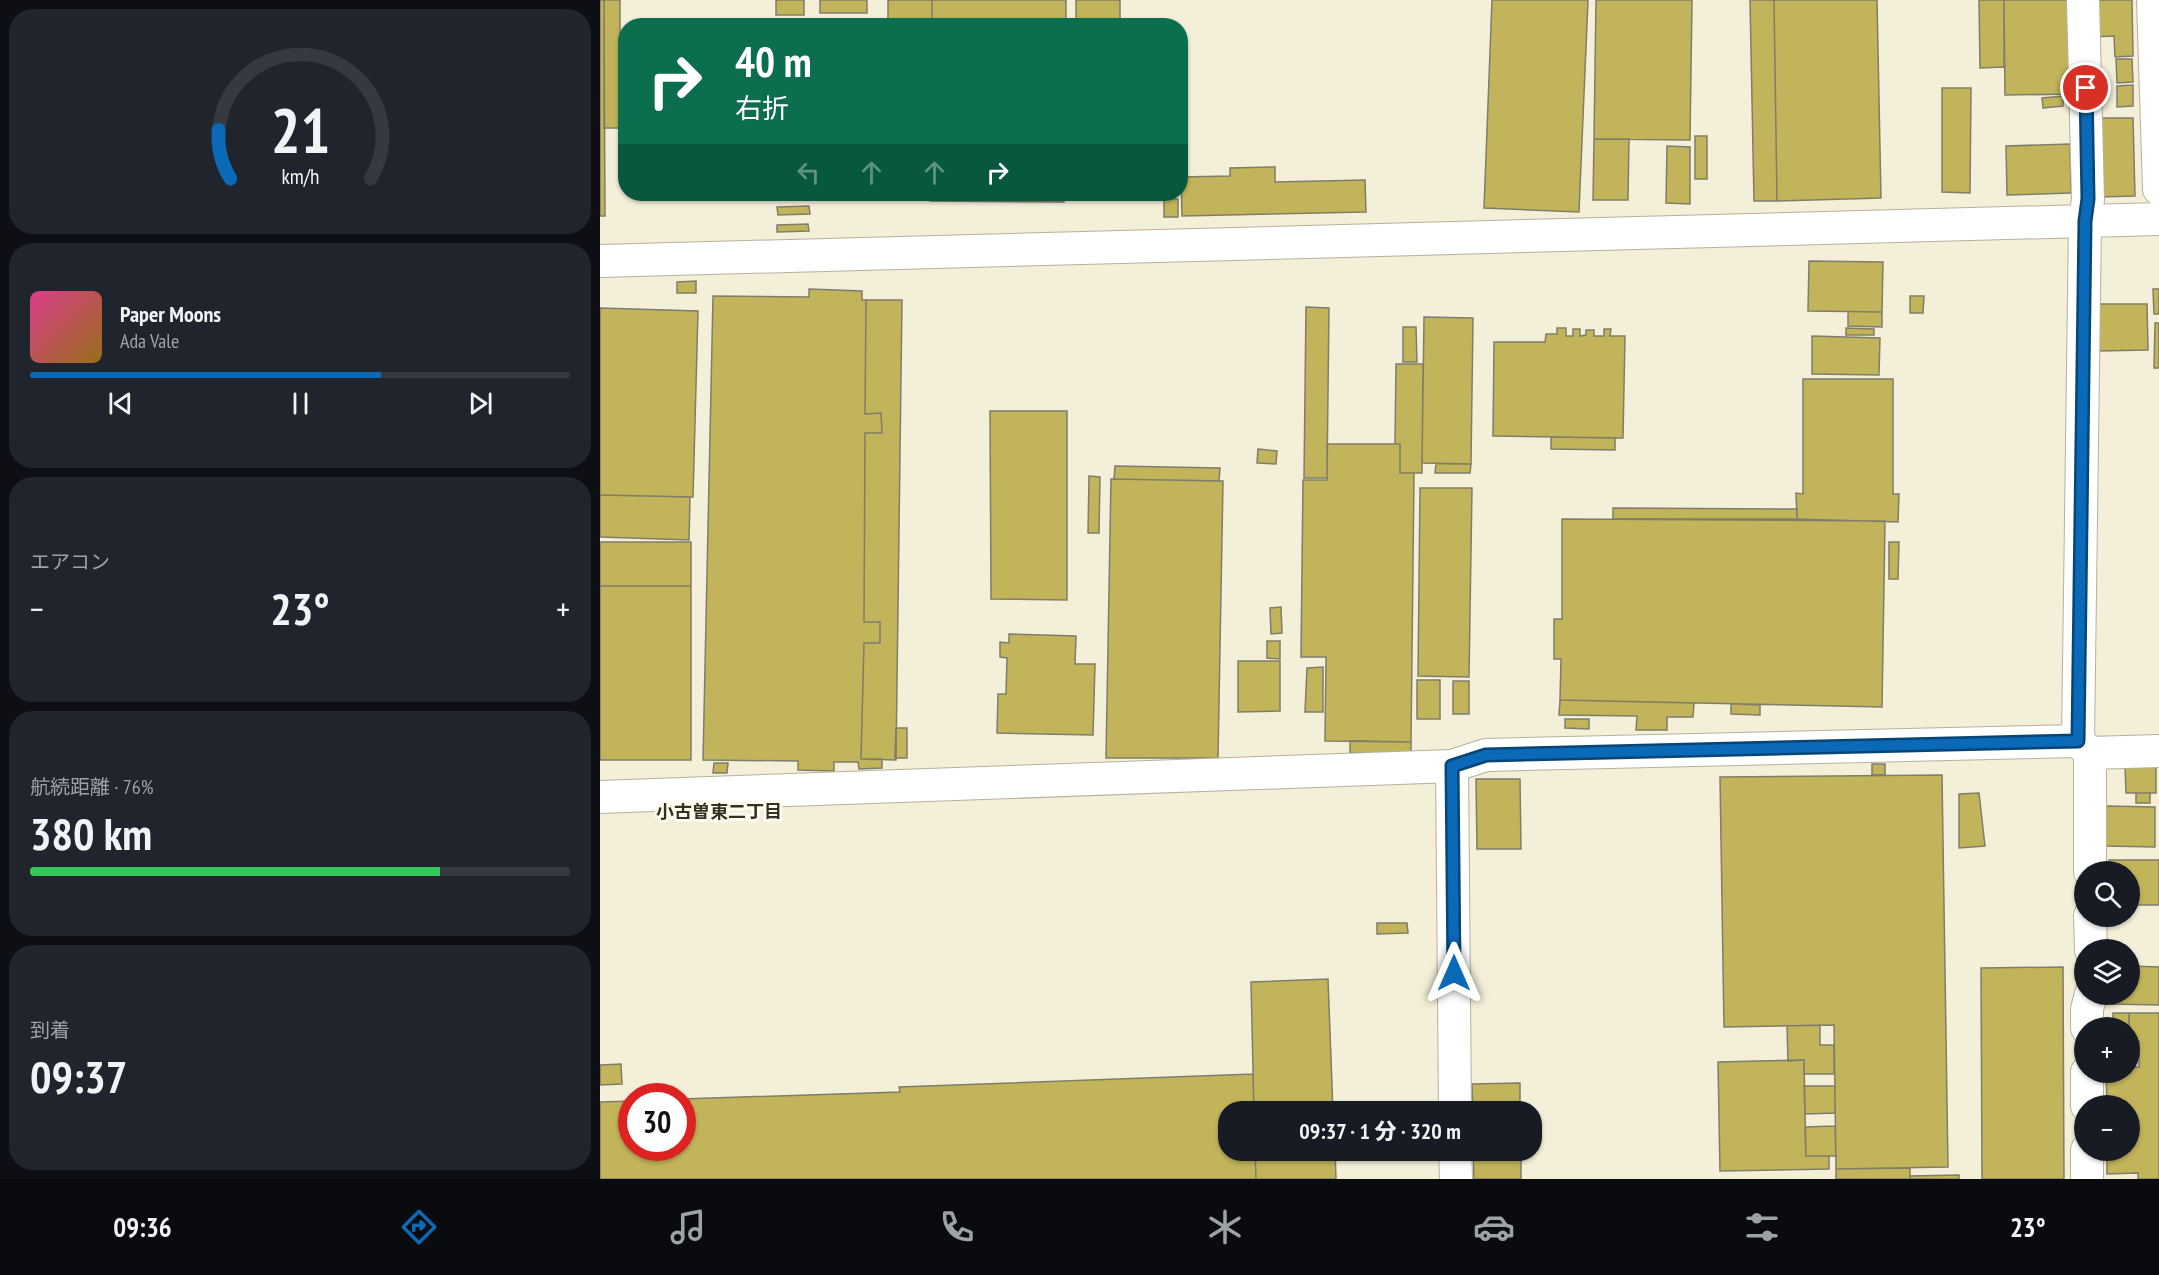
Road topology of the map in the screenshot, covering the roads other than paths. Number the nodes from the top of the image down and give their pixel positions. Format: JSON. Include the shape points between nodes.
{"nodes":[{"id":1,"x":2084,"y":0,"type":"edge"},
{"id":2,"x":2153,"y":0,"type":"edge"},
{"id":3,"x":2159,"y":189,"type":"edge"},
{"id":4,"x":2159,"y":219,"type":"edge"},
{"id":5,"x":2085,"y":221,"type":"junction"},
{"id":6,"x":600,"y":261,"type":"edge"},
{"id":7,"x":2084,"y":747,"type":"junction"},
{"id":8,"x":2159,"y":751,"type":"edge"},
{"id":9,"x":1452,"y":766,"type":"junction"},
{"id":10,"x":600,"y":797,"type":"edge"},
{"id":11,"x":2089,"y":861,"type":"edge"},
{"id":12,"x":1455,"y":1101,"type":"edge"},
{"id":13,"x":1455,"y":1161,"type":"edge"},
{"id":14,"x":2087,"y":1161,"type":"edge"},
{"id":15,"x":1456,"y":1179,"type":"edge"},
{"id":16,"x":2087,"y":1179,"type":"edge"}],
"edges":[{"from":1,"to":5,"type":"street","via":[[2088,199]]},
{"from":2,"to":3,"type":"street"},
{"from":4,"to":5,"type":"street"},
{"from":5,"to":6,"type":"street"},
{"from":5,"to":7,"type":"street"},
{"from":7,"to":8,"type":"street"},
{"from":7,"to":9,"type":"street","via":[[1486,755]]},
{"from":7,"to":11,"type":"street"},
{"from":9,"to":10,"type":"street"},
{"from":9,"to":12,"type":"street"},
{"from":13,"to":15,"type":"street"},
{"from":14,"to":16,"type":"street"}]}
